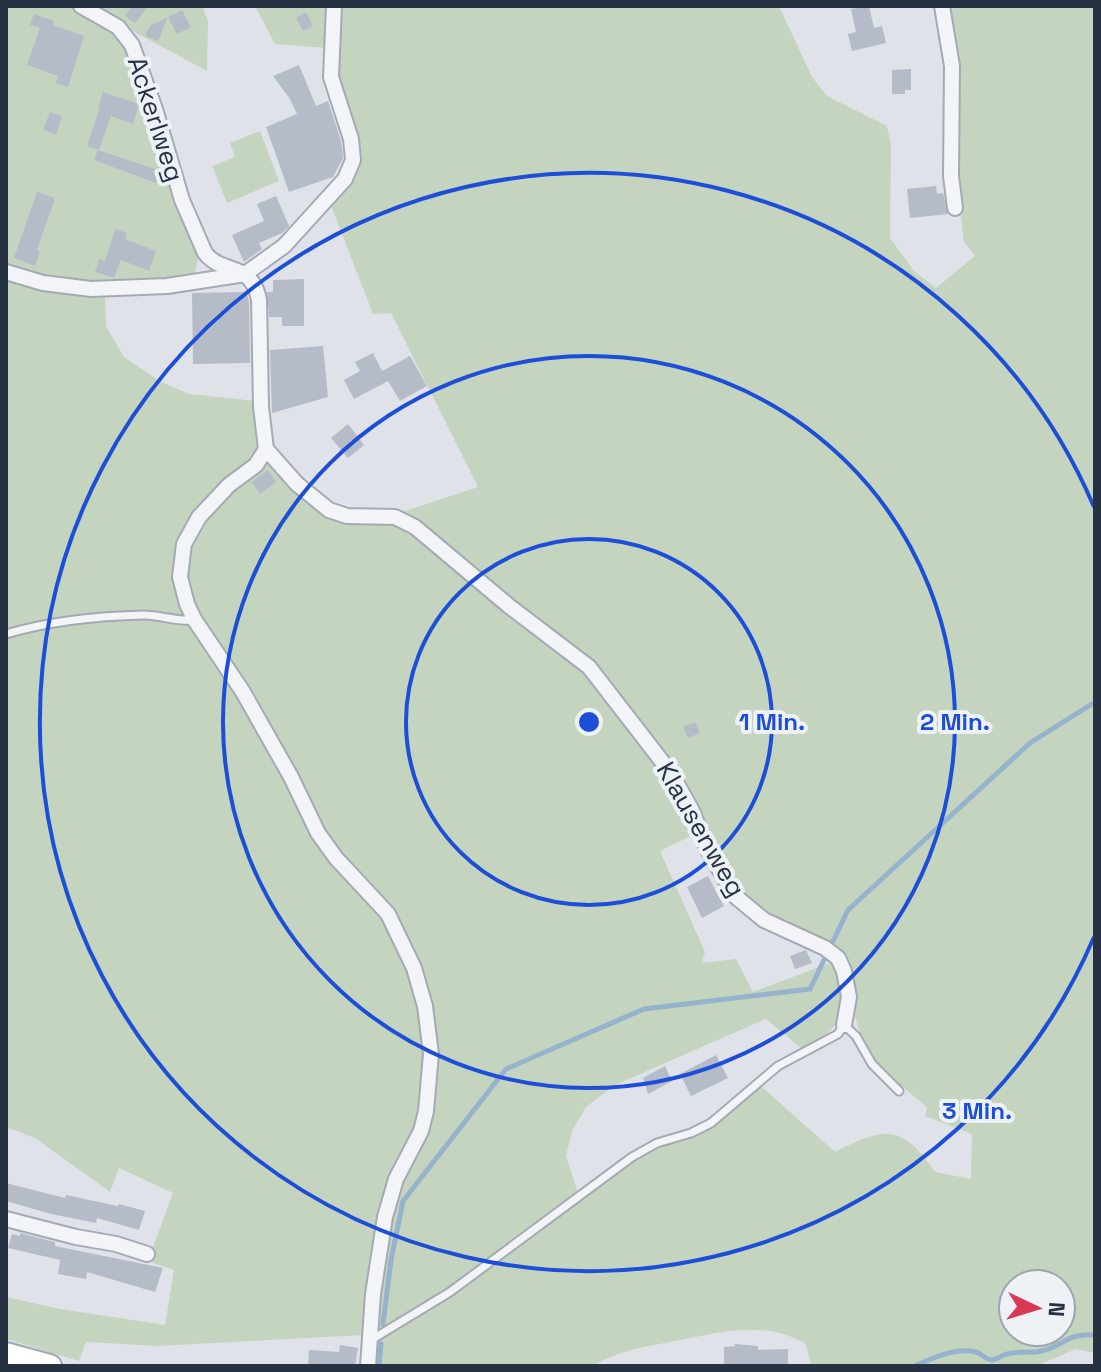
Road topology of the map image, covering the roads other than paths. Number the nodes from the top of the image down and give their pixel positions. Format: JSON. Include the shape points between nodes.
{"nodes":[{"id":1,"x":81,"y":6,"type":"edge"},
{"id":2,"x":334,"y":6,"type":"edge"},
{"id":3,"x":942,"y":6,"type":"edge"},
{"id":4,"x":955,"y":208,"type":"dead end"},
{"id":5,"x":205,"y":253,"type":"junction"},
{"id":6,"x":6,"y":272,"type":"edge"},
{"id":7,"x":245,"y":274,"type":"junction"},
{"id":8,"x":201,"y":282,"type":"junction"},
{"id":9,"x":266,"y":449,"type":"junction"},
{"id":10,"x":194,"y":619,"type":"junction"},
{"id":11,"x":6,"y":634,"type":"edge"},
{"id":12,"x":844,"y":1025,"type":"junction"},
{"id":13,"x":899,"y":1091,"type":"dead end"},
{"id":14,"x":6,"y":1219,"type":"edge"},
{"id":15,"x":147,"y":1254,"type":"dead end"},
{"id":16,"x":369,"y":1338,"type":"junction"},
{"id":17,"x":6,"y":1354,"type":"edge"},
{"id":18,"x":50,"y":1366,"type":"edge"},
{"id":19,"x":368,"y":1366,"type":"edge"}],
"edges":[{"from":1,"to":5,"type":"street","name":"Ackerlweg","via":[[118,27],[132,45],[182,200]]},
{"from":2,"to":7,"type":"street","via":[[331,77],[352,145],[351,167],[291,240]]},
{"from":3,"to":4,"type":"street","via":[[952,66]]},
{"from":5,"to":7,"type":"street"},
{"from":5,"to":8,"type":"street"},
{"from":6,"to":8,"type":"street","via":[[91,289]]},
{"from":7,"to":8,"type":"street"},
{"from":7,"to":9,"type":"street","via":[[259,299]]},
{"from":9,"to":10,"type":"street","via":[[256,465],[217,496],[187,538],[180,577]]},
{"from":9,"to":12,"type":"street","name":"Klausenweg","via":[[329,510],[347,516],[395,517],[415,527],[577,656],[671,773],[735,896],[764,920],[828,949],[841,962],[849,1003]]},
{"from":10,"to":11,"type":"lane","via":[[103,617]]},
{"from":10,"to":16,"type":"street","via":[[243,692],[327,846],[388,914],[425,1006],[431,1054],[426,1111],[385,1217]]},
{"from":12,"to":13,"type":"lane"},
{"from":12,"to":16,"type":"lane","via":[[838,1034],[778,1066],[711,1123],[632,1157],[450,1292]]},
{"from":14,"to":15,"type":"street"},
{"from":16,"to":19,"type":"street"},
{"from":17,"to":18,"type":"main road"}]}
